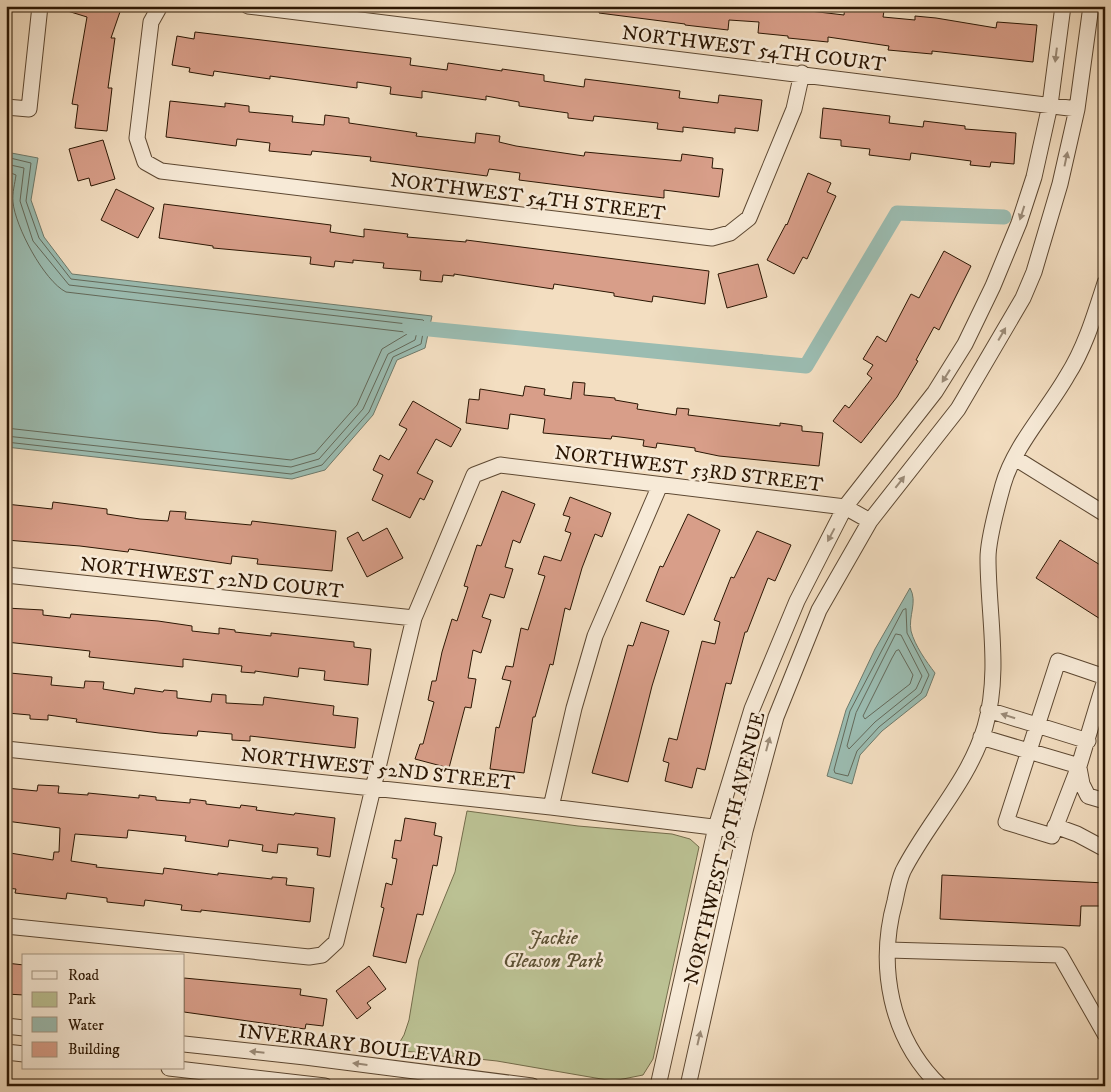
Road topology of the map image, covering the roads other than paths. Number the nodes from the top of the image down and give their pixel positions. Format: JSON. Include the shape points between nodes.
{"nodes":[{"id":1,"x":40,"y":6,"type":"edge"},
{"id":2,"x":160,"y":6,"type":"edge"},
{"id":3,"x":248,"y":6,"type":"edge"},
{"id":4,"x":1063,"y":6,"type":"edge"},
{"id":5,"x":1090,"y":6,"type":"edge"},
{"id":6,"x":802,"y":73,"type":"junction"},
{"id":7,"x":1050,"y":104,"type":"junction"},
{"id":8,"x":6,"y":107,"type":"edge"},
{"id":9,"x":1077,"y":109,"type":"junction"},
{"id":10,"x":1105,"y":283,"type":"edge"},
{"id":11,"x":960,"y":352,"type":"junction"},
{"id":12,"x":984,"y":365,"type":"junction"},
{"id":13,"x":1016,"y":458,"type":"junction"},
{"id":14,"x":660,"y":485,"type":"junction"},
{"id":15,"x":845,"y":507,"type":"junction"},
{"id":16,"x":1105,"y":514,"type":"edge"},
{"id":17,"x":870,"y":520,"type":"junction"},
{"id":18,"x":6,"y":575,"type":"edge"},
{"id":19,"x":414,"y":618,"type":"junction"},
{"id":20,"x":1105,"y":678,"type":"edge"},
{"id":21,"x":988,"y":710,"type":"junction"},
{"id":22,"x":1038,"y":726,"type":"junction"},
{"id":23,"x":1105,"y":727,"type":"edge"},
{"id":24,"x":981,"y":737,"type":"junction"},
{"id":25,"x":1088,"y":741,"type":"junction"},
{"id":26,"x":6,"y":749,"type":"edge"},
{"id":27,"x":1028,"y":751,"type":"junction"},
{"id":28,"x":1079,"y":766,"type":"junction"},
{"id":29,"x":374,"y":788,"type":"junction"},
{"id":30,"x":1105,"y":801,"type":"edge"},
{"id":31,"x":551,"y":807,"type":"junction"},
{"id":32,"x":1055,"y":826,"type":"junction"},
{"id":33,"x":716,"y":827,"type":"junction"},
{"id":34,"x":745,"y":831,"type":"junction"},
{"id":35,"x":1105,"y":849,"type":"edge"},
{"id":36,"x":6,"y":926,"type":"edge"},
{"id":37,"x":888,"y":950,"type":"junction"},
{"id":38,"x":6,"y":1026,"type":"edge"},
{"id":39,"x":22,"y":1028,"type":"edge"},
{"id":40,"x":1105,"y":1034,"type":"edge"},
{"id":41,"x":185,"y":1044,"type":"edge"},
{"id":42,"x":6,"y":1052,"type":"edge"},
{"id":43,"x":22,"y":1054,"type":"edge"},
{"id":44,"x":305,"y":1057,"type":"junction"},
{"id":45,"x":185,"y":1070,"type":"edge"},
{"id":46,"x":302,"y":1084,"type":"edge"},
{"id":47,"x":325,"y":1086,"type":"edge"},
{"id":48,"x":532,"y":1086,"type":"edge"},
{"id":49,"x":658,"y":1086,"type":"edge"},
{"id":50,"x":688,"y":1086,"type":"edge"},
{"id":51,"x":940,"y":1086,"type":"edge"}],
"edges":[{"from":1,"to":8,"type":"street","via":[[29,109]]},
{"from":2,"to":6,"type":"street","name":"NORTHWEST 54TH STREET","via":[[151,22],[137,138],[145,162],[161,171],[712,238],[730,233],[749,218],[794,109]]},
{"from":3,"to":6,"type":"street","name":"NORTHWEST 54TH COURT"},
{"from":4,"to":7,"type":"street","name":"NORTHWEST 70TH AVENUE","one_way":true},
{"from":5,"to":9,"type":"street","name":"NORTHWEST 70TH AVENUE"},
{"from":6,"to":7,"type":"street","name":"NORTHWEST 54TH COURT"},
{"from":7,"to":9,"type":"street","name":"NORTHWEST 54TH COURT"},
{"from":7,"to":11,"type":"street","name":"NORTHWEST 70TH AVENUE","one_way":true,"via":[[1034,177],[1019,223],[993,286]]},
{"from":12,"to":9,"type":"street","name":"NORTHWEST 70TH AVENUE","one_way":true,"via":[[1023,298],[1034,272],[1060,184]]},
{"from":10,"to":13,"type":"street","via":[[1091,326],[1068,375]]},
{"from":11,"to":12,"type":"street"},
{"from":11,"to":15,"type":"street","name":"NORTHWEST 70TH AVENUE","one_way":true,"via":[[935,392]]},
{"from":17,"to":12,"type":"street","name":"NORTHWEST 70TH AVENUE","one_way":true,"via":[[958,409]]},
{"from":13,"to":16,"type":"street"},
{"from":13,"to":21,"type":"street","via":[[1003,483],[988,555],[993,683]]},
{"from":14,"to":15,"type":"street","name":"NORTHWEST 53RD STREET"},
{"from":14,"to":19,"type":"street","name":"NORTHWEST 53RD STREET","via":[[500,465],[474,475]]},
{"from":14,"to":31,"type":"street","via":[[595,636]]},
{"from":15,"to":17,"type":"street","name":"NORTHWEST 53RD STREET"},
{"from":15,"to":33,"type":"street","name":"NORTHWEST 70TH AVENUE","one_way":true,"via":[[797,601],[752,709]]},
{"from":34,"to":17,"type":"street","name":"NORTHWEST 70TH AVENUE","one_way":true,"via":[[776,717],[819,610]]},
{"from":18,"to":19,"type":"street","name":"NORTHWEST 52ND COURT"},
{"from":19,"to":29,"type":"street"},
{"from":20,"to":22,"type":"street","via":[[1058,661]]},
{"from":20,"to":25,"type":"street"},
{"from":22,"to":21,"type":"street","one_way":true},
{"from":21,"to":24,"type":"street"},
{"from":22,"to":25,"type":"street"},
{"from":22,"to":27,"type":"street"},
{"from":23,"to":25,"type":"street","via":[[1093,732]]},
{"from":24,"to":27,"type":"street"},
{"from":24,"to":37,"type":"street","via":[[973,759],[902,872],[888,925]]},
{"from":25,"to":28,"type":"street"},
{"from":26,"to":29,"type":"street","name":"NORTHWEST 52ND STREET"},
{"from":27,"to":28,"type":"street"},
{"from":27,"to":32,"type":"street","via":[[1006,822],[1052,836]]},
{"from":28,"to":30,"type":"street","via":[[1088,796]]},
{"from":28,"to":32,"type":"street"},
{"from":29,"to":31,"type":"street","name":"NORTHWEST 52ND STREET"},
{"from":29,"to":36,"type":"street","via":[[336,942],[322,955],[309,957]]},
{"from":31,"to":33,"type":"street","name":"NORTHWEST 52ND STREET"},
{"from":32,"to":35,"type":"street"},
{"from":33,"to":34,"type":"street","name":"NORTHWEST 52ND STREET"},
{"from":33,"to":49,"type":"street","name":"NORTHWEST 70TH AVENUE"},
{"from":50,"to":34,"type":"street","name":"NORTHWEST 70TH AVENUE","one_way":true},
{"from":37,"to":40,"type":"street","via":[[1060,955]]},
{"from":37,"to":51,"type":"street","via":[[888,988],[901,1032],[923,1070]]},
{"from":38,"to":39,"type":"street"},
{"from":44,"to":41,"type":"street","name":"INVERRARY BOULEVARD","one_way":true},
{"from":42,"to":43,"type":"street"},
{"from":44,"to":46,"type":"street"},
{"from":48,"to":44,"type":"street","name":"INVERRARY BOULEVARD","one_way":true},
{"from":45,"to":46,"type":"street"},
{"from":46,"to":47,"type":"street"}]}
